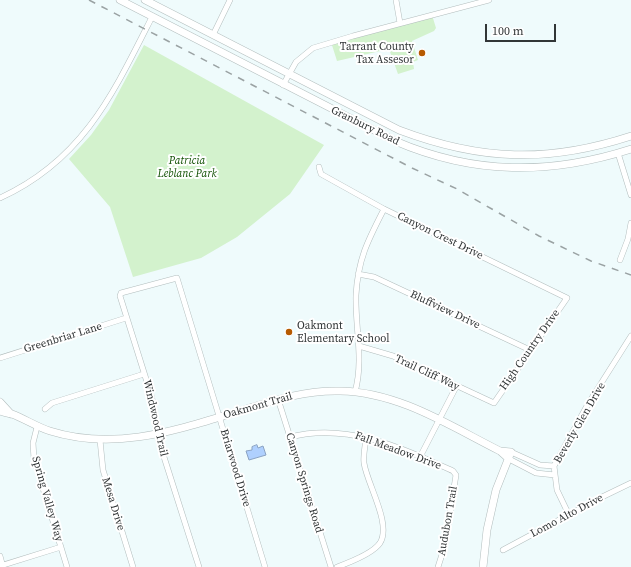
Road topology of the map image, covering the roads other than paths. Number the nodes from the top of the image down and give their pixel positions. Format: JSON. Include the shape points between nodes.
{"nodes":[{"id":1,"x":120,"y":0,"type":"edge"},
{"id":2,"x":144,"y":0,"type":"edge"},
{"id":3,"x":230,"y":0,"type":"edge"},
{"id":4,"x":396,"y":0,"type":"edge"},
{"id":5,"x":489,"y":0,"type":"edge"},
{"id":6,"x":159,"y":3,"type":"edge"},
{"id":7,"x":152,"y":17,"type":"junction"},
{"id":8,"x":178,"y":17,"type":"junction"},
{"id":9,"x":400,"y":23,"type":"junction"},
{"id":10,"x":213,"y":35,"type":"junction"},
{"id":11,"x":289,"y":75,"type":"junction"},
{"id":12,"x":283,"y":85,"type":"junction"},
{"id":13,"x":399,"y":130,"type":"junction"},
{"id":14,"x":631,"y":136,"type":"edge"},
{"id":15,"x":395,"y":141,"type":"junction"},
{"id":16,"x":615,"y":141,"type":"junction"},
{"id":17,"x":631,"y":149,"type":"edge"},
{"id":18,"x":618,"y":153,"type":"junction"},
{"id":19,"x":505,"y":155,"type":"junction"},
{"id":20,"x":319,"y":167,"type":"dead end"},
{"id":21,"x":504,"y":168,"type":"junction"},
{"id":22,"x":631,"y":195,"type":"edge"},
{"id":23,"x":0,"y":198,"type":"edge"},
{"id":24,"x":384,"y":209,"type":"junction"},
{"id":25,"x":631,"y":223,"type":"edge"},
{"id":26,"x":620,"y":260,"type":"dead end"},
{"id":27,"x":358,"y":274,"type":"junction"},
{"id":28,"x":177,"y":278,"type":"joint"},
{"id":29,"x":567,"y":298,"type":"joint"},
{"id":30,"x":126,"y":318,"type":"junction"},
{"id":31,"x":631,"y":336,"type":"edge"},
{"id":32,"x":359,"y":346,"type":"junction"},
{"id":33,"x":530,"y":350,"type":"junction"},
{"id":34,"x":0,"y":358,"type":"edge"},
{"id":35,"x":144,"y":374,"type":"junction"},
{"id":36,"x":456,"y":387,"type":"junction"},
{"id":37,"x":354,"y":392,"type":"junction"},
{"id":38,"x":278,"y":399,"type":"junction"},
{"id":39,"x":0,"y":402,"type":"edge"},
{"id":40,"x":494,"y":403,"type":"joint"},
{"id":41,"x":45,"y":409,"type":"dead end"},
{"id":42,"x":0,"y":411,"type":"edge"},
{"id":43,"x":11,"y":414,"type":"junction"},
{"id":44,"x":218,"y":417,"type":"junction"},
{"id":45,"x":438,"y":420,"type":"junction"},
{"id":46,"x":37,"y":427,"type":"junction"},
{"id":47,"x":157,"y":435,"type":"junction"},
{"id":48,"x":290,"y":437,"type":"junction"},
{"id":49,"x":366,"y":438,"type":"junction"},
{"id":50,"x":100,"y":440,"type":"junction"},
{"id":51,"x":510,"y":455,"type":"junction"},
{"id":52,"x":420,"y":457,"type":"junction"},
{"id":53,"x":554,"y":466,"type":"junction"},
{"id":54,"x":456,"y":475,"type":"joint"},
{"id":55,"x":555,"y":475,"type":"junction"},
{"id":56,"x":631,"y":484,"type":"edge"},
{"id":57,"x":569,"y":515,"type":"junction"},
{"id":58,"x":61,"y":547,"type":"junction"},
{"id":59,"x":503,"y":550,"type":"dead end"},
{"id":60,"x":0,"y":556,"type":"edge"},
{"id":61,"x":2,"y":566,"type":"edge"},
{"id":62,"x":67,"y":567,"type":"edge"},
{"id":63,"x":133,"y":567,"type":"edge"},
{"id":64,"x":199,"y":567,"type":"edge"},
{"id":65,"x":265,"y":567,"type":"edge"},
{"id":66,"x":330,"y":567,"type":"edge"},
{"id":67,"x":337,"y":567,"type":"edge"},
{"id":68,"x":438,"y":567,"type":"edge"},
{"id":69,"x":483,"y":567,"type":"edge"}],
"edges":[{"from":1,"to":7,"type":"main road","name":"Granbury Road"},
{"from":2,"to":6,"type":"main road","name":"Granbury Road"},
{"from":2,"to":7,"type":"main road","via":[[151,10]]},
{"from":3,"to":10,"type":"street"},
{"from":4,"to":9,"type":"street"},
{"from":5,"to":9,"type":"street"},
{"from":6,"to":8,"type":"main road","name":"Granbury Road"},
{"from":7,"to":8,"type":"main road","via":[[157,13]]},
{"from":7,"to":12,"type":"main road","name":"Granbury Road"},
{"from":7,"to":23,"type":"street","via":[[131,60],[94,122],[51,167],[31,182]]},
{"from":8,"to":10,"type":"main road","name":"Granbury Road"},
{"from":9,"to":11,"type":"street","via":[[313,48],[296,62]]},
{"from":10,"to":11,"type":"main road","name":"Granbury Road"},
{"from":11,"to":12,"type":"street"},
{"from":11,"to":13,"type":"main road","name":"Granbury Road"},
{"from":12,"to":15,"type":"main road","name":"Granbury Road"},
{"from":13,"to":15,"type":"main road"},
{"from":13,"to":19,"type":"main road","name":"Granbury Road","via":[[452,147]]},
{"from":14,"to":16,"type":"main road","name":"Granbury Road"},
{"from":15,"to":21,"type":"main road","name":"Granbury Road","via":[[446,159]]},
{"from":16,"to":18,"type":"main road"},
{"from":16,"to":19,"type":"main road","name":"Granbury Road","via":[[549,155]]},
{"from":17,"to":18,"type":"main road","name":"Granbury Road"},
{"from":18,"to":21,"type":"main road","name":"Granbury Road","via":[[557,166]]},
{"from":18,"to":22,"type":"street"},
{"from":19,"to":21,"type":"main road"},
{"from":20,"to":24,"type":"street","name":"Canyon Crest Drive","via":[[321,174]]},
{"from":24,"to":27,"type":"street","via":[[364,247]]},
{"from":24,"to":29,"type":"street","name":"Canyon Crest Drive"},
{"from":25,"to":26,"type":"street"},
{"from":27,"to":32,"type":"street","via":[[356,296]]},
{"from":27,"to":33,"type":"street","name":"Bluffview Drive","via":[[374,277]]},
{"from":28,"to":30,"type":"street","name":"Windwood Trail","via":[[121,293]]},
{"from":28,"to":44,"type":"street","name":"Briarwood Drive"},
{"from":29,"to":33,"type":"street","name":"High Country Drive"},
{"from":30,"to":34,"type":"street","name":"Greenbriar Lane"},
{"from":30,"to":35,"type":"street","name":"Windwood Trail"},
{"from":31,"to":53,"type":"street","name":"Beverly Glen Drive","via":[[588,404]]},
{"from":32,"to":36,"type":"street","name":"Trail Cliff Way","via":[[393,356]]},
{"from":32,"to":37,"type":"street","via":[[358,378]]},
{"from":33,"to":40,"type":"street","name":"High Country Drive"},
{"from":35,"to":41,"type":"street","via":[[52,403]]},
{"from":35,"to":47,"type":"street","name":"Windwood Trail","via":[[153,405]]},
{"from":36,"to":40,"type":"street","name":"Trail Cliff Way"},
{"from":36,"to":45,"type":"street"},
{"from":37,"to":38,"type":"main road","name":"Oakmont Trail","via":[[324,391]]},
{"from":37,"to":45,"type":"main road","name":"Oakmont Trail","via":[[397,401]]},
{"from":38,"to":44,"type":"main road","name":"Oakmont Trail"},
{"from":38,"to":48,"type":"street","name":"Canyon Springs Road"},
{"from":39,"to":43,"type":"main road","name":"Oakmont Trail"},
{"from":42,"to":43,"type":"main road","name":"Oakmont Trail"},
{"from":43,"to":46,"type":"main road","name":"Oakmont Trail"},
{"from":44,"to":47,"type":"main road","name":"Oakmont Trail"},
{"from":44,"to":65,"type":"street","name":"Briarwood Drive"},
{"from":45,"to":51,"type":"main road","name":"Oakmont Trail"},
{"from":45,"to":52,"type":"street"},
{"from":46,"to":50,"type":"main road","name":"Oakmont Trail","via":[[68,436]]},
{"from":46,"to":58,"type":"street","name":"Spring Valley Way","via":[[33,443],[34,459]]},
{"from":47,"to":50,"type":"main road","name":"Oakmont Trail"},
{"from":47,"to":64,"type":"street","name":"Windwood Trail"},
{"from":48,"to":49,"type":"street","name":"Fall Meadow Drive","via":[[330,432]]},
{"from":48,"to":66,"type":"street","name":"Canyon Springs Road"},
{"from":49,"to":52,"type":"street","name":"Fall Meadow Drive"},
{"from":49,"to":67,"type":"street","via":[[364,464],[380,513],[383,536],[376,547]]},
{"from":50,"to":63,"type":"street","name":"Mesa Drive","via":[[103,470]]},
{"from":51,"to":53,"type":"street","name":"Oakmont Trail","via":[[540,465]]},
{"from":51,"to":55,"type":"street","name":"Oakmont Trail","via":[[536,473]]},
{"from":51,"to":69,"type":"main road","via":[[496,490],[487,530]]},
{"from":52,"to":54,"type":"street","name":"Fall Meadow Drive","via":[[453,471]]},
{"from":53,"to":55,"type":"street","name":"Beverly Glen Drive"},
{"from":54,"to":68,"type":"street","name":"Audubon Trail","via":[[445,545]]},
{"from":55,"to":57,"type":"street","name":"Beverly Glen Drive","via":[[557,490]]},
{"from":56,"to":57,"type":"street","name":"Lomo Alto Drive"},
{"from":57,"to":59,"type":"street","name":"Lomo Alto Drive"},
{"from":58,"to":61,"type":"street"},
{"from":58,"to":62,"type":"street","name":"Spring Valley Way"},
{"from":60,"to":61,"type":"street"}]}
